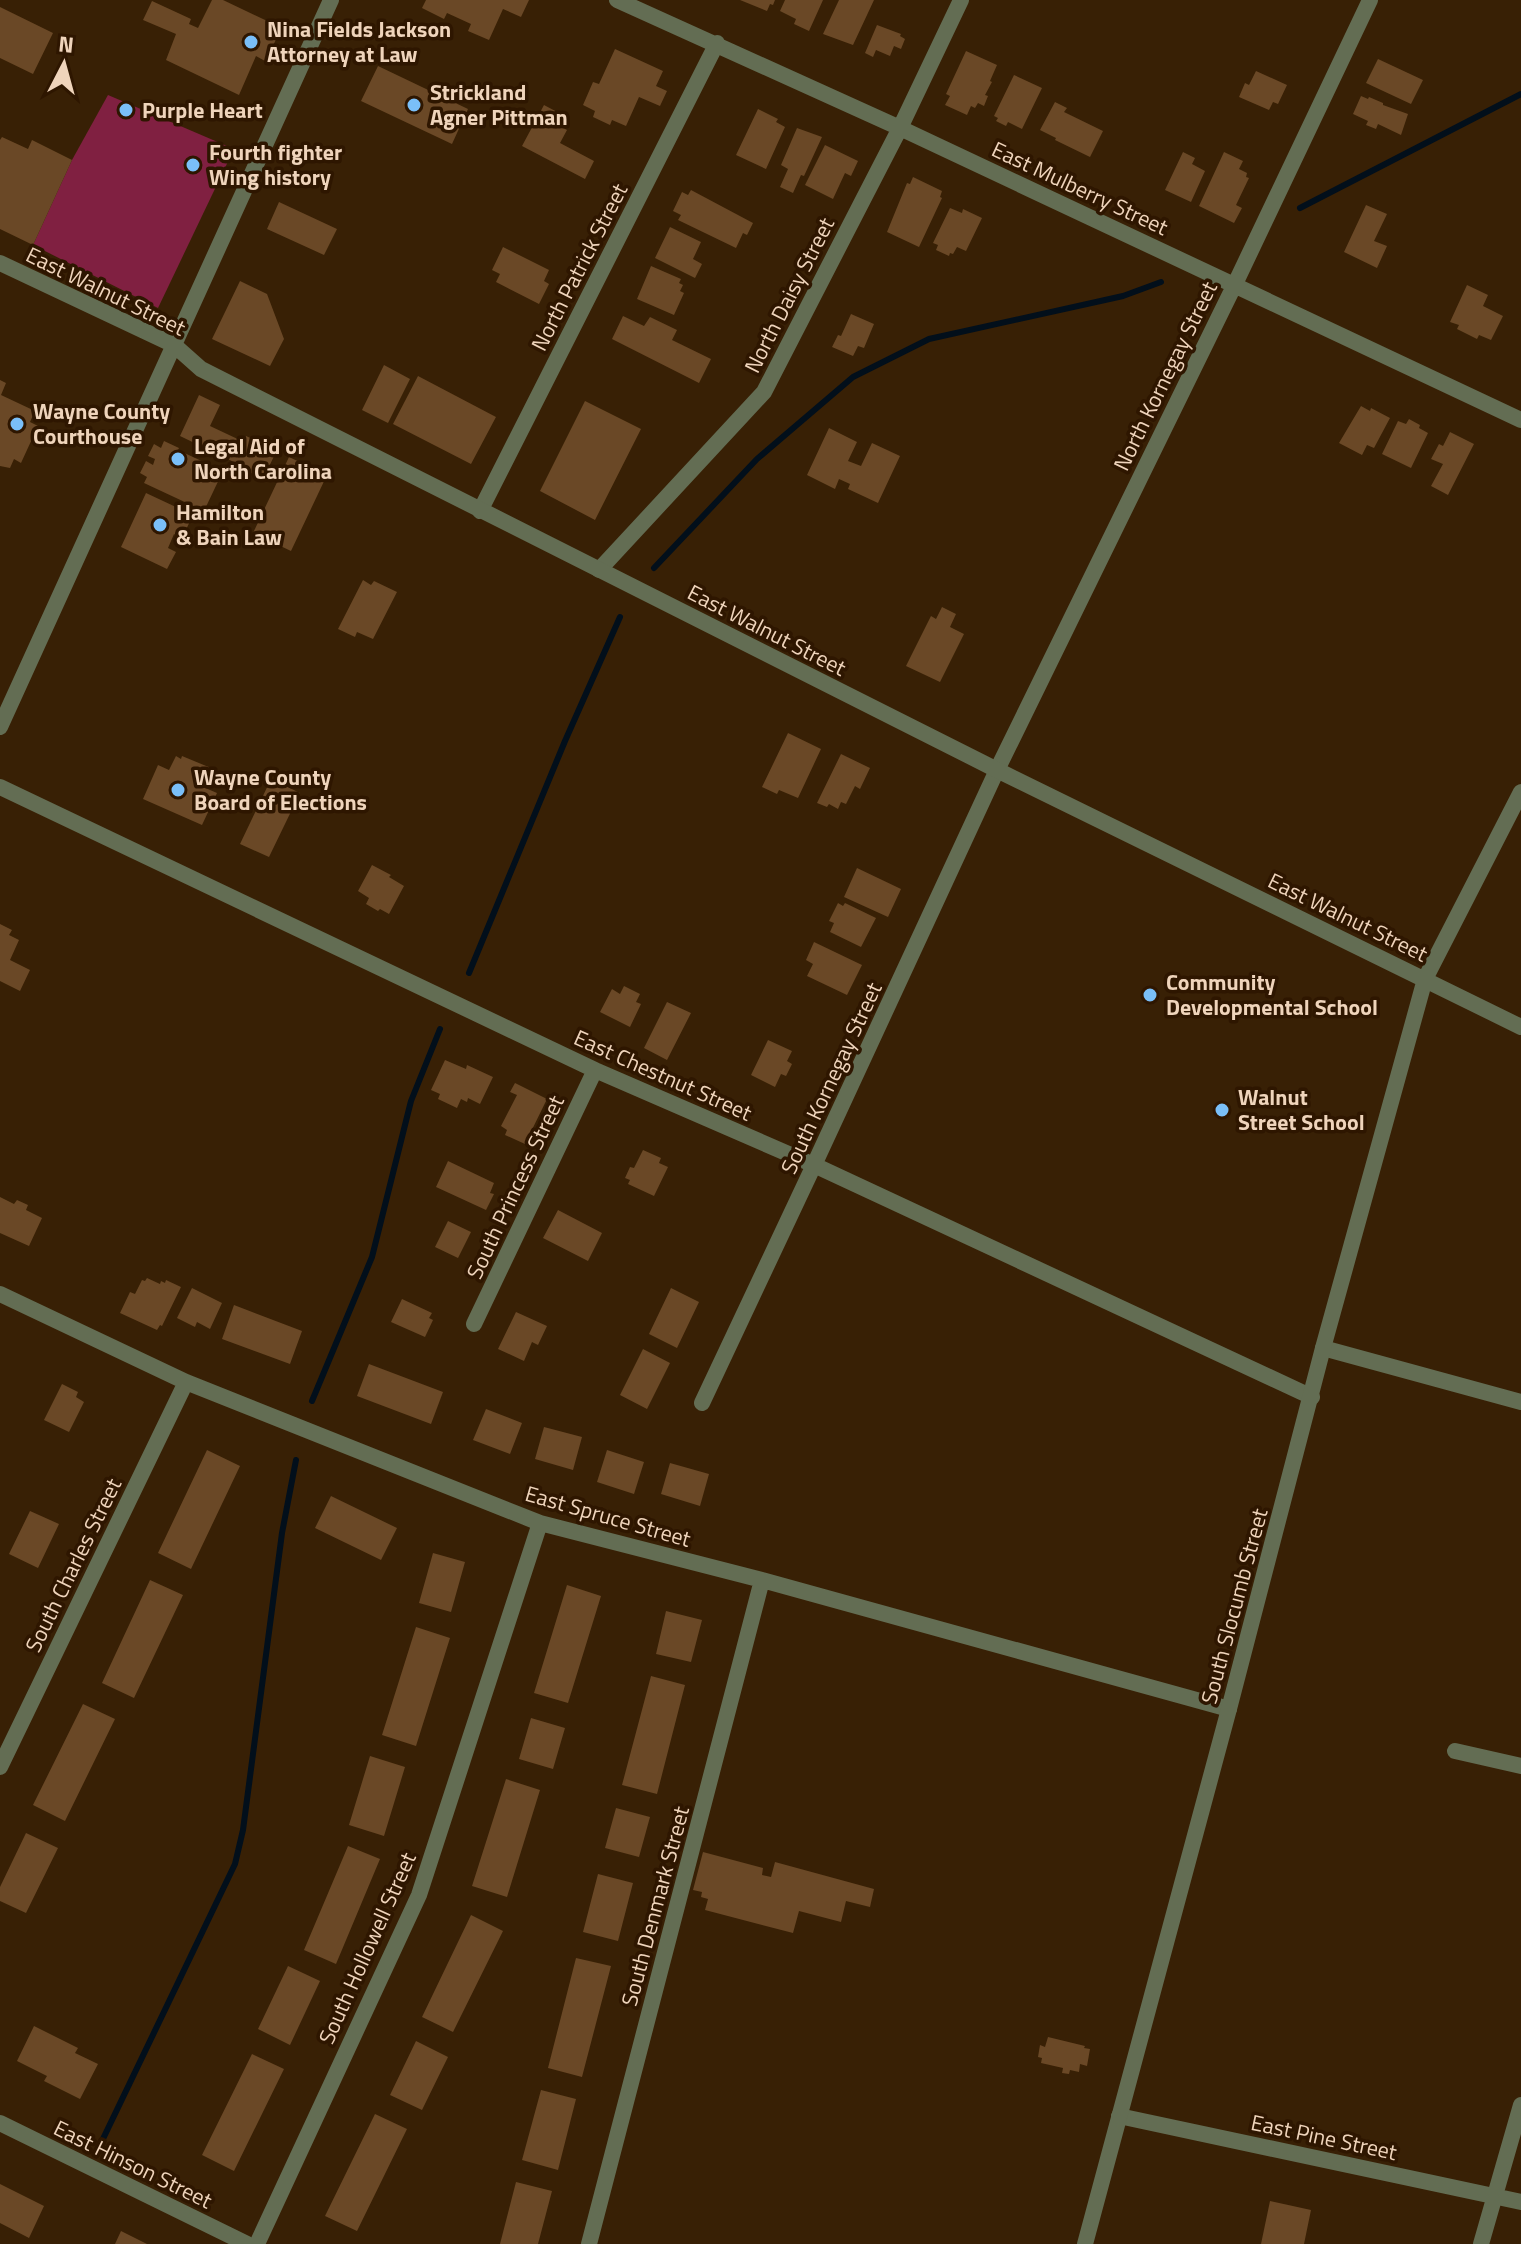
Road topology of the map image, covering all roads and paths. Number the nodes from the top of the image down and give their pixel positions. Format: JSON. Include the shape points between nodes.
{"nodes":[{"id":1,"x":331,"y":0,"type":"edge"},
{"id":2,"x":617,"y":0,"type":"edge"},
{"id":3,"x":961,"y":0,"type":"edge"},
{"id":4,"x":1370,"y":0,"type":"edge"},
{"id":5,"x":717,"y":43,"type":"junction"},
{"id":6,"x":900,"y":128,"type":"junction"},
{"id":7,"x":0,"y":263,"type":"edge"},
{"id":8,"x":1235,"y":284,"type":"junction"},
{"id":9,"x":174,"y":345,"type":"junction"},
{"id":10,"x":1521,"y":420,"type":"edge"},
{"id":11,"x":480,"y":511,"type":"junction"},
{"id":12,"x":599,"y":570,"type":"junction"},
{"id":13,"x":0,"y":727,"type":"edge"},
{"id":14,"x":997,"y":770,"type":"junction"},
{"id":15,"x":0,"y":787,"type":"edge"},
{"id":16,"x":1521,"y":792,"type":"edge"},
{"id":17,"x":1425,"y":979,"type":"junction"},
{"id":18,"x":1521,"y":1027,"type":"edge"},
{"id":19,"x":595,"y":1070,"type":"junction"},
{"id":20,"x":814,"y":1165,"type":"junction"},
{"id":21,"x":0,"y":1294,"type":"edge"},
{"id":22,"x":474,"y":1324,"type":"dead end"},
{"id":23,"x":1323,"y":1348,"type":"junction"},
{"id":24,"x":186,"y":1382,"type":"junction"},
{"id":25,"x":1312,"y":1397,"type":"junction"},
{"id":26,"x":1521,"y":1402,"type":"edge"},
{"id":27,"x":702,"y":1403,"type":"dead end"},
{"id":28,"x":540,"y":1523,"type":"junction"},
{"id":29,"x":762,"y":1580,"type":"junction"},
{"id":30,"x":1229,"y":1709,"type":"junction"},
{"id":31,"x":1455,"y":1751,"type":"dead end"},
{"id":32,"x":1521,"y":1766,"type":"edge"},
{"id":33,"x":0,"y":1767,"type":"edge"},
{"id":34,"x":1521,"y":2105,"type":"edge"},
{"id":35,"x":1119,"y":2116,"type":"junction"},
{"id":36,"x":0,"y":2123,"type":"edge"},
{"id":37,"x":1495,"y":2196,"type":"junction"},
{"id":38,"x":1521,"y":2202,"type":"edge"},
{"id":39,"x":247,"y":2244,"type":"edge"},
{"id":40,"x":257,"y":2244,"type":"edge"},
{"id":41,"x":589,"y":2244,"type":"edge"},
{"id":42,"x":1085,"y":2244,"type":"edge"},
{"id":43,"x":1481,"y":2244,"type":"edge"}],
"edges":[{"from":1,"to":9,"type":"street"},
{"from":2,"to":5,"type":"street","name":"East Mulberry Street"},
{"from":3,"to":6,"type":"street","name":"North Daisy Street"},
{"from":4,"to":8,"type":"street","name":"North Kornegay Street"},
{"from":5,"to":6,"type":"street","name":"East Mulberry Street"},
{"from":5,"to":11,"type":"street","name":"North Patrick Street"},
{"from":6,"to":8,"type":"street","name":"East Mulberry Street"},
{"from":6,"to":12,"type":"street","name":"North Daisy Street","via":[[764,392]]},
{"from":7,"to":9,"type":"street","name":"East Walnut Street"},
{"from":8,"to":10,"type":"street","name":"East Mulberry Street"},
{"from":8,"to":14,"type":"street","name":"North Kornegay Street"},
{"from":9,"to":11,"type":"street","name":"East Walnut Street","via":[[201,369]]},
{"from":9,"to":13,"type":"street"},
{"from":11,"to":12,"type":"street","name":"East Walnut Street"},
{"from":12,"to":14,"type":"street","name":"East Walnut Street"},
{"from":14,"to":17,"type":"street","name":"East Walnut Street"},
{"from":14,"to":20,"type":"street","name":"South Kornegay Street"},
{"from":15,"to":19,"type":"street","name":"East Chestnut Street"},
{"from":16,"to":17,"type":"street","name":"South Slocumb Street"},
{"from":17,"to":18,"type":"street","name":"East Walnut Street"},
{"from":17,"to":23,"type":"street","name":"South Slocumb Street"},
{"from":19,"to":20,"type":"street","name":"East Chestnut Street"},
{"from":19,"to":22,"type":"street","name":"South Princess Street"},
{"from":20,"to":25,"type":"street","name":"East Chestnut Street"},
{"from":20,"to":27,"type":"street","name":"South Kornegay Street"},
{"from":21,"to":24,"type":"street","name":"East Spruce Street"},
{"from":23,"to":25,"type":"street","name":"South Slocumb Street"},
{"from":23,"to":26,"type":"street"},
{"from":24,"to":28,"type":"street","name":"East Spruce Street"},
{"from":24,"to":33,"type":"street","name":"South Charles Street"},
{"from":25,"to":30,"type":"street","name":"South Slocumb Street"},
{"from":28,"to":29,"type":"street","name":"East Spruce Street"},
{"from":28,"to":40,"type":"street","name":"South Hollowell Street","via":[[419,1895]]},
{"from":29,"to":30,"type":"street","name":"East Spruce Street"},
{"from":29,"to":41,"type":"street","name":"South Denmark Street"},
{"from":30,"to":35,"type":"street","name":"South Slocumb Street"},
{"from":31,"to":32,"type":"street"},
{"from":34,"to":37,"type":"street"},
{"from":35,"to":37,"type":"street","name":"East Pine Street"},
{"from":35,"to":42,"type":"street","name":"South Slocumb Street"},
{"from":36,"to":39,"type":"street","name":"East Hinson Street"},
{"from":37,"to":38,"type":"street","name":"East Pine Street"},
{"from":37,"to":43,"type":"street"}]}
